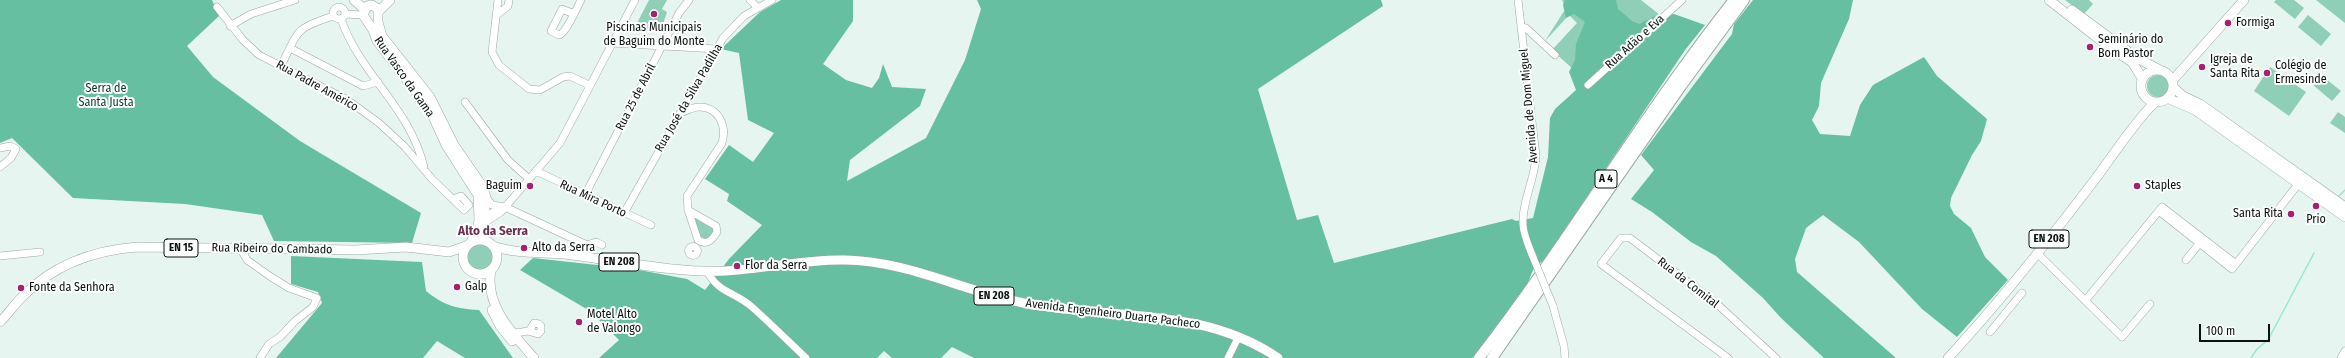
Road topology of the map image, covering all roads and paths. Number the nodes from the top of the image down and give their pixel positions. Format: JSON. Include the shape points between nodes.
{"nodes":[{"id":1,"x":295,"y":0,"type":"edge"},
{"id":2,"x":333,"y":0,"type":"edge"},
{"id":3,"x":354,"y":0,"type":"edge"},
{"id":4,"x":390,"y":0,"type":"edge"},
{"id":5,"x":498,"y":0,"type":"edge"},
{"id":6,"x":509,"y":0,"type":"edge"},
{"id":7,"x":581,"y":0,"type":"edge"},
{"id":8,"x":634,"y":0,"type":"edge"},
{"id":9,"x":689,"y":0,"type":"edge"},
{"id":10,"x":750,"y":0,"type":"edge"},
{"id":11,"x":772,"y":0,"type":"edge"},
{"id":12,"x":1518,"y":0,"type":"edge"},
{"id":13,"x":1682,"y":0,"type":"edge"},
{"id":14,"x":1734,"y":0,"type":"edge"},
{"id":15,"x":1744,"y":0,"type":"edge"},
{"id":16,"x":2049,"y":0,"type":"edge"},
{"id":17,"x":2059,"y":0,"type":"edge"},
{"id":18,"x":2236,"y":0,"type":"edge"},
{"id":19,"x":2244,"y":0,"type":"edge"},
{"id":20,"x":217,"y":7,"type":"dead end"},
{"id":21,"x":337,"y":7,"type":"junction"},
{"id":22,"x":758,"y":8,"type":"junction"},
{"id":23,"x":370,"y":9,"type":"edge"},
{"id":24,"x":498,"y":14,"type":"junction"},
{"id":25,"x":574,"y":14,"type":"dead end"},
{"id":26,"x":333,"y":16,"type":"junction"},
{"id":27,"x":343,"y":16,"type":"junction"},
{"id":28,"x":230,"y":26,"type":"junction"},
{"id":29,"x":1521,"y":26,"type":"junction"},
{"id":30,"x":611,"y":43,"type":"junction"},
{"id":31,"x":663,"y":46,"type":"junction"},
{"id":32,"x":290,"y":48,"type":"junction"},
{"id":33,"x":716,"y":49,"type":"junction"},
{"id":34,"x":1555,"y":55,"type":"dead end"},
{"id":35,"x":281,"y":66,"type":"junction"},
{"id":36,"x":2161,"y":70,"type":"junction"},
{"id":37,"x":2142,"y":78,"type":"junction"},
{"id":38,"x":378,"y":82,"type":"junction"},
{"id":39,"x":2173,"y":84,"type":"junction"},
{"id":40,"x":589,"y":85,"type":"junction"},
{"id":41,"x":1588,"y":85,"type":"dead end"},
{"id":42,"x":2144,"y":96,"type":"junction"},
{"id":43,"x":689,"y":97,"type":"junction"},
{"id":44,"x":2167,"y":98,"type":"junction"},
{"id":45,"x":465,"y":102,"type":"dead end"},
{"id":46,"x":2155,"y":102,"type":"junction"},
{"id":47,"x":697,"y":107,"type":"junction"},
{"id":48,"x":680,"y":113,"type":"junction"},
{"id":49,"x":2139,"y":117,"type":"junction"},
{"id":50,"x":415,"y":139,"type":"junction"},
{"id":51,"x":405,"y":146,"type":"junction"},
{"id":52,"x":0,"y":148,"type":"edge"},
{"id":53,"x":0,"y":167,"type":"edge"},
{"id":54,"x":2290,"y":168,"type":"junction"},
{"id":55,"x":425,"y":169,"type":"junction"},
{"id":56,"x":536,"y":171,"type":"junction"},
{"id":57,"x":529,"y":179,"type":"junction"},
{"id":58,"x":2298,"y":183,"type":"junction"},
{"id":59,"x":2316,"y":187,"type":"junction"},
{"id":60,"x":585,"y":195,"type":"junction"},
{"id":61,"x":486,"y":197,"type":"junction"},
{"id":62,"x":453,"y":199,"type":"dead end"},
{"id":63,"x":506,"y":207,"type":"junction"},
{"id":64,"x":2345,"y":207,"type":"edge"},
{"id":65,"x":688,"y":210,"type":"junction"},
{"id":66,"x":2159,"y":211,"type":"junction"},
{"id":67,"x":624,"y":213,"type":"junction"},
{"id":68,"x":2345,"y":217,"type":"edge"},
{"id":69,"x":485,"y":219,"type":"junction"},
{"id":70,"x":651,"y":225,"type":"dead end"},
{"id":71,"x":484,"y":240,"type":"junction"},
{"id":72,"x":469,"y":244,"type":"junction"},
{"id":73,"x":2199,"y":244,"type":"junction"},
{"id":74,"x":602,"y":245,"type":"dead end"},
{"id":75,"x":493,"y":246,"type":"junction"},
{"id":76,"x":241,"y":249,"type":"junction"},
{"id":77,"x":394,"y":249,"type":"junction"},
{"id":78,"x":40,"y":252,"type":"dead end"},
{"id":79,"x":531,"y":253,"type":"junction"},
{"id":80,"x":2038,"y":254,"type":"junction"},
{"id":81,"x":0,"y":256,"type":"edge"},
{"id":82,"x":2186,"y":260,"type":"dead end"},
{"id":83,"x":464,"y":265,"type":"junction"},
{"id":84,"x":493,"y":267,"type":"junction"},
{"id":85,"x":2234,"y":267,"type":"junction"},
{"id":86,"x":707,"y":271,"type":"junction"},
{"id":87,"x":478,"y":274,"type":"junction"},
{"id":88,"x":2022,"y":294,"type":"dead end"},
{"id":89,"x":2085,"y":301,"type":"junction"},
{"id":90,"x":1997,"y":304,"type":"junction"},
{"id":91,"x":2150,"y":304,"type":"dead end"},
{"id":92,"x":2006,"y":312,"type":"junction"},
{"id":93,"x":2,"y":320,"type":"edge"},
{"id":94,"x":0,"y":328,"type":"edge"},
{"id":95,"x":1990,"y":332,"type":"dead end"},
{"id":96,"x":512,"y":333,"type":"junction"},
{"id":97,"x":1238,"y":338,"type":"junction"},
{"id":98,"x":2345,"y":351,"type":"edge"},
{"id":99,"x":1952,"y":357,"type":"edge"},
{"id":100,"x":260,"y":358,"type":"edge"},
{"id":101,"x":528,"y":358,"type":"edge"},
{"id":102,"x":534,"y":358,"type":"edge"},
{"id":103,"x":806,"y":358,"type":"edge"},
{"id":104,"x":1228,"y":358,"type":"edge"},
{"id":105,"x":1278,"y":358,"type":"edge"},
{"id":106,"x":1479,"y":358,"type":"edge"},
{"id":107,"x":1492,"y":358,"type":"edge"},
{"id":108,"x":1564,"y":358,"type":"edge"},
{"id":109,"x":1728,"y":358,"type":"edge"},
{"id":110,"x":1776,"y":358,"type":"edge"},
{"id":111,"x":2341,"y":358,"type":"edge"}],
"edges":[{"from":1,"to":28,"type":"street","via":[[251,14]]},
{"from":2,"to":21,"type":"street"},
{"from":3,"to":23,"type":"main road"},
{"from":4,"to":23,"type":"main road"},
{"from":5,"to":24,"type":"street"},
{"from":6,"to":24,"type":"street","via":[[508,6]]},
{"from":7,"to":25,"type":"street"},
{"from":8,"to":30,"type":"street"},
{"from":9,"to":31,"type":"street","name":"Rua 25 de Abril"},
{"from":10,"to":22,"type":"street"},
{"from":11,"to":22,"type":"street","name":"Rua José da Silva Padilha"},
{"from":12,"to":29,"type":"street","name":"Avenida de Dom Miguel"},
{"from":13,"to":41,"type":"street","name":"Rua Adão e Eva"},
{"from":14,"to":106,"type":"highway","number":"A 4","via":[[1673,82],[1513,314]]},
{"from":15,"to":107,"type":"highway","number":"A 4","via":[[1681,86]]},
{"from":16,"to":37,"type":"main road","via":[[2132,62]]},
{"from":17,"to":36,"type":"main road","via":[[2137,58]]},
{"from":18,"to":36,"type":"main road","via":[[2181,64]]},
{"from":19,"to":39,"type":"main road"},
{"from":20,"to":28,"type":"street","name":"Rua Padre Américo"},
{"from":21,"to":26,"type":"street"},
{"from":21,"to":27,"type":"street","via":[[342,8]]},
{"from":22,"to":33,"type":"street","name":"Rua José da Silva Padilha","via":[[744,16]]},
{"from":23,"to":27,"type":"street"},
{"from":23,"to":61,"type":"main road","name":"Rua Vasco da Gama","via":[[382,36],[430,96],[446,132],[481,184]]},
{"from":23,"to":69,"type":"main road","name":"Rua Vasco da Gama","via":[[377,41],[430,110],[446,146],[475,189]]},
{"from":24,"to":40,"type":"street","via":[[492,56],[520,82],[534,90],[545,88],[563,77],[570,76]]},
{"from":26,"to":27,"type":"street"},
{"from":26,"to":32,"type":"street","via":[[302,28],[297,32]]},
{"from":27,"to":38,"type":"street","via":[[354,49]]},
{"from":28,"to":35,"type":"street","name":"Rua Padre Américo","via":[[259,54]]},
{"from":29,"to":34,"type":"street"},
{"from":29,"to":108,"type":"street","name":"Avenida de Dom Miguel","bridge":true,"via":[[1536,156],[1523,225],[1553,306]]},
{"from":30,"to":31,"type":"street"},
{"from":30,"to":40,"type":"street"},
{"from":31,"to":33,"type":"street"},
{"from":31,"to":60,"type":"street","name":"Rua 25 de Abril"},
{"from":32,"to":35,"type":"street"},
{"from":32,"to":38,"type":"street","via":[[363,86]]},
{"from":33,"to":43,"type":"street","name":"Rua José da Silva Padilha"},
{"from":35,"to":51,"type":"street","name":"Rua Padre Américo","via":[[346,99]]},
{"from":36,"to":37,"type":"main road","via":[[2152,70]]},
{"from":36,"to":39,"type":"main road"},
{"from":37,"to":42,"type":"main road","number":"EN 208","via":[[2141,90]]},
{"from":38,"to":50,"type":"street","via":[[402,114]]},
{"from":39,"to":44,"type":"main road"},
{"from":39,"to":54,"type":"main road"},
{"from":40,"to":56,"type":"street","via":[[560,143]]},
{"from":42,"to":46,"type":"main road"},
{"from":42,"to":49,"type":"main road","number":"EN 208"},
{"from":43,"to":47,"type":"street"},
{"from":43,"to":48,"type":"street","name":"Rua José da Silva Padilha"},
{"from":44,"to":46,"type":"main road","number":"EN 208"},
{"from":44,"to":58,"type":"main road","via":[[2195,110]]},
{"from":45,"to":57,"type":"street","via":[[508,160]]},
{"from":46,"to":49,"type":"main road","number":"EN 208"},
{"from":47,"to":48,"type":"street"},
{"from":47,"to":65,"type":"street","via":[[718,115],[724,124],[725,134],[722,143],[687,196]]},
{"from":48,"to":67,"type":"street","name":"Rua José da Silva Padilha"},
{"from":49,"to":80,"type":"main road","number":"EN 208","via":[[2119,149]]},
{"from":50,"to":51,"type":"street","via":[[411,145]]},
{"from":50,"to":55,"type":"street"},
{"from":51,"to":55,"type":"street","name":"Rua Padre Américo"},
{"from":52,"to":53,"type":"street","via":[[16,148],[11,158]]},
{"from":54,"to":58,"type":"street","via":[[2299,179]]},
{"from":54,"to":59,"type":"main road"},
{"from":55,"to":62,"type":"street","name":"Rua Padre Américo"},
{"from":56,"to":57,"type":"street"},
{"from":56,"to":60,"type":"street","name":"Rua Mira Porto"},
{"from":57,"to":63,"type":"street"},
{"from":58,"to":59,"type":"street","via":[[2302,181]]},
{"from":58,"to":68,"type":"main road"},
{"from":58,"to":85,"type":"street"},
{"from":59,"to":64,"type":"main road"},
{"from":60,"to":67,"type":"street","name":"Rua Mira Porto"},
{"from":61,"to":63,"type":"street","via":[[492,205]]},
{"from":61,"to":69,"type":"main road","name":"Rua Vasco da Gama"},
{"from":63,"to":69,"type":"street"},
{"from":63,"to":74,"type":"street","via":[[587,245],[596,242]]},
{"from":65,"to":65,"type":"street","via":[[696,244],[710,242],[717,228]]},
{"from":66,"to":73,"type":"street"},
{"from":66,"to":85,"type":"street","via":[[2162,207]]},
{"from":66,"to":89,"type":"street"},
{"from":67,"to":70,"type":"street","name":"Rua Mira Porto"},
{"from":69,"to":71,"type":"main road","name":"Rua Vasco da Gama"},
{"from":69,"to":72,"type":"main road","name":"Rua Vasco da Gama"},
{"from":71,"to":72,"type":"main road"},
{"from":71,"to":75,"type":"main road"},
{"from":72,"to":77,"type":"main road","name":"Rua Ribeiro do Cambado","number":"EN 15","via":[[449,252],[406,247]]},
{"from":72,"to":83,"type":"main road","via":[[462,255]]},
{"from":73,"to":82,"type":"street"},
{"from":73,"to":85,"type":"street"},
{"from":75,"to":79,"type":"main road","number":"EN 208"},
{"from":75,"to":84,"type":"main road","via":[[497,255]]},
{"from":76,"to":77,"type":"main road","name":"Rua Ribeiro do Cambado","number":"EN 15"},
{"from":76,"to":93,"type":"main road","name":"Rua Ribeiro do Cambado","number":"EN 15","via":[[138,247],[89,256],[69,263],[44,278],[21,297]]},
{"from":76,"to":100,"type":"street","via":[[247,260],[271,277],[290,288],[317,298],[313,307],[269,344]]},
{"from":77,"to":83,"type":"main road","name":"Rua Ribeiro do Cambado","number":"EN 15","via":[[455,258]]},
{"from":78,"to":81,"type":"street"},
{"from":79,"to":84,"type":"main road","number":"EN 208","via":[[505,257]]},
{"from":79,"to":86,"type":"main road","number":"EN 208","via":[[563,254]]},
{"from":80,"to":89,"type":"street"},
{"from":80,"to":90,"type":"main road","number":"EN 208"},
{"from":83,"to":87,"type":"main road"},
{"from":84,"to":87,"type":"main road"},
{"from":84,"to":96,"type":"main road","via":[[489,280],[492,299]]},
{"from":86,"to":97,"type":"main road","name":"Avenida Engenheiro Duarte Pacheco","number":"EN 208","via":[[808,262],[867,261],[904,267],[1028,304],[1182,320]]},
{"from":86,"to":103,"type":"street","via":[[718,287],[750,305]]},
{"from":87,"to":96,"type":"main road","via":[[492,311]]},
{"from":88,"to":92,"type":"street"},
{"from":89,"to":91,"type":"street","via":[[2122,337]]},
{"from":90,"to":92,"type":"street"},
{"from":90,"to":99,"type":"main road","number":"EN 208"},
{"from":92,"to":95,"type":"street"},
{"from":93,"to":94,"type":"main road","number":"EN 15"},
{"from":96,"to":96,"type":"street","via":[[531,329]]},
{"from":96,"to":101,"type":"main road"},
{"from":96,"to":102,"type":"main road"},
{"from":97,"to":104,"type":"street"},
{"from":97,"to":105,"type":"main road","name":"Avenida Engenheiro Duarte Pacheco","number":"EN 208"},
{"from":98,"to":111,"type":"street"},
{"from":109,"to":110,"type":"street","name":"Rua da Comital","via":[[1601,264],[1621,238],[1630,238],[1717,304]]}]}
